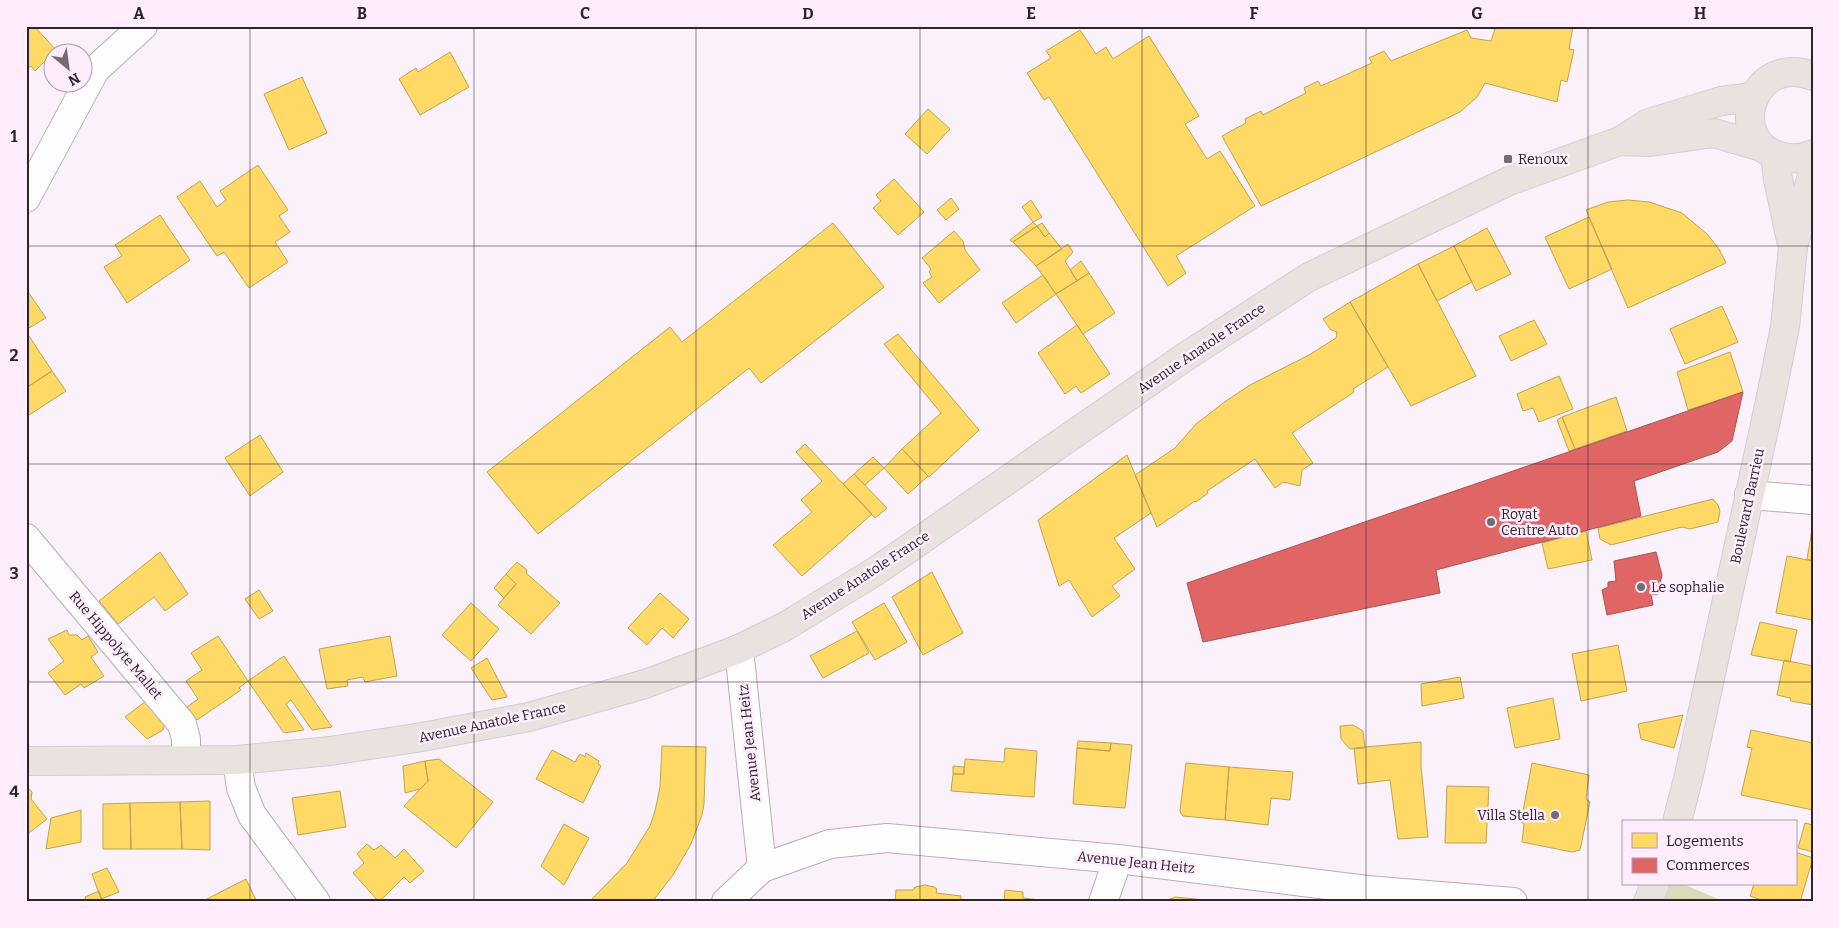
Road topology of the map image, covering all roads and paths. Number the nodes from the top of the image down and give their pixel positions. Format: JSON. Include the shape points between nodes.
{"nodes":[{"id":1,"x":143,"y":26,"type":"edge"},
{"id":2,"x":1813,"y":58,"type":"edge"},
{"id":3,"x":1801,"y":74,"type":"edge"},
{"id":4,"x":1753,"y":97,"type":"junction"},
{"id":5,"x":1620,"y":141,"type":"junction"},
{"id":6,"x":1769,"y":151,"type":"junction"},
{"id":7,"x":1813,"y":154,"type":"edge"},
{"id":8,"x":1813,"y":171,"type":"edge"},
{"id":9,"x":26,"y":198,"type":"edge"},
{"id":10,"x":1793,"y":247,"type":"junction"},
{"id":11,"x":1749,"y":495,"type":"junction"},
{"id":12,"x":1813,"y":500,"type":"edge"},
{"id":13,"x":26,"y":538,"type":"edge"},
{"id":14,"x":738,"y":649,"type":"junction"},
{"id":15,"x":26,"y":760,"type":"edge"},
{"id":16,"x":186,"y":760,"type":"junction"},
{"id":17,"x":237,"y":760,"type":"junction"},
{"id":18,"x":1678,"y":820,"type":"edge"},
{"id":19,"x":1118,"y":859,"type":"junction"},
{"id":20,"x":762,"y":868,"type":"junction"},
{"id":21,"x":1654,"y":886,"type":"edge"},
{"id":22,"x":316,"y":902,"type":"edge"},
{"id":23,"x":726,"y":902,"type":"edge"},
{"id":24,"x":1103,"y":902,"type":"edge"},
{"id":25,"x":1513,"y":902,"type":"edge"},
{"id":26,"x":1648,"y":902,"type":"edge"}],
"edges":[{"from":1,"to":9,"type":"street","via":[[95,70]]},
{"from":2,"to":3,"type":"main road"},
{"from":3,"to":4,"type":"main road","via":[[1776,75],[1766,80]]},
{"from":4,"to":5,"type":"main road","name":"Avenue Anatole France","via":[[1721,101],[1668,116],[1648,123]]},
{"from":4,"to":6,"type":"main road","via":[[1750,123],[1754,136]]},
{"from":5,"to":6,"type":"main road","name":"Avenue Anatole France","via":[[1650,142],[1714,133]]},
{"from":5,"to":14,"type":"main road","name":"Avenue Anatole France","via":[[1510,181],[1309,277],[1188,355],[876,571],[784,628]]},
{"from":6,"to":7,"type":"main road","name":"Avenue Anatole France","via":[[1791,159]]},
{"from":6,"to":10,"type":"main road","name":"Boulevard Barrieu"},
{"from":8,"to":10,"type":"main road","name":"Boulevard Barrieu"},
{"from":10,"to":11,"type":"main road","name":"Boulevard Barrieu","via":[[1785,328]]},
{"from":11,"to":12,"type":"street"},
{"from":11,"to":18,"type":"main road","name":"Boulevard Barrieu"},
{"from":13,"to":16,"type":"street","name":"Rue Hippolyte Mallet","via":[[182,724]]},
{"from":14,"to":17,"type":"main road","name":"Avenue Anatole France","via":[[645,684],[529,717],[422,738]]},
{"from":14,"to":20,"type":"street","name":"Avenue Jean Heitz"},
{"from":15,"to":16,"type":"main road","name":"Avenue Anatole France"},
{"from":16,"to":17,"type":"main road","name":"Avenue Anatole France"},
{"from":17,"to":22,"type":"street","via":[[241,788],[252,815]]},
{"from":19,"to":20,"type":"street","name":"Avenue Jean Heitz","via":[[887,838],[830,844]]},
{"from":19,"to":24,"type":"street"},
{"from":19,"to":25,"type":"street","name":"Avenue Jean Heitz","via":[[1367,890]]},
{"from":20,"to":23,"type":"street","name":"Avenue Jean Heitz"},
{"from":21,"to":26,"type":"main road"}]}
